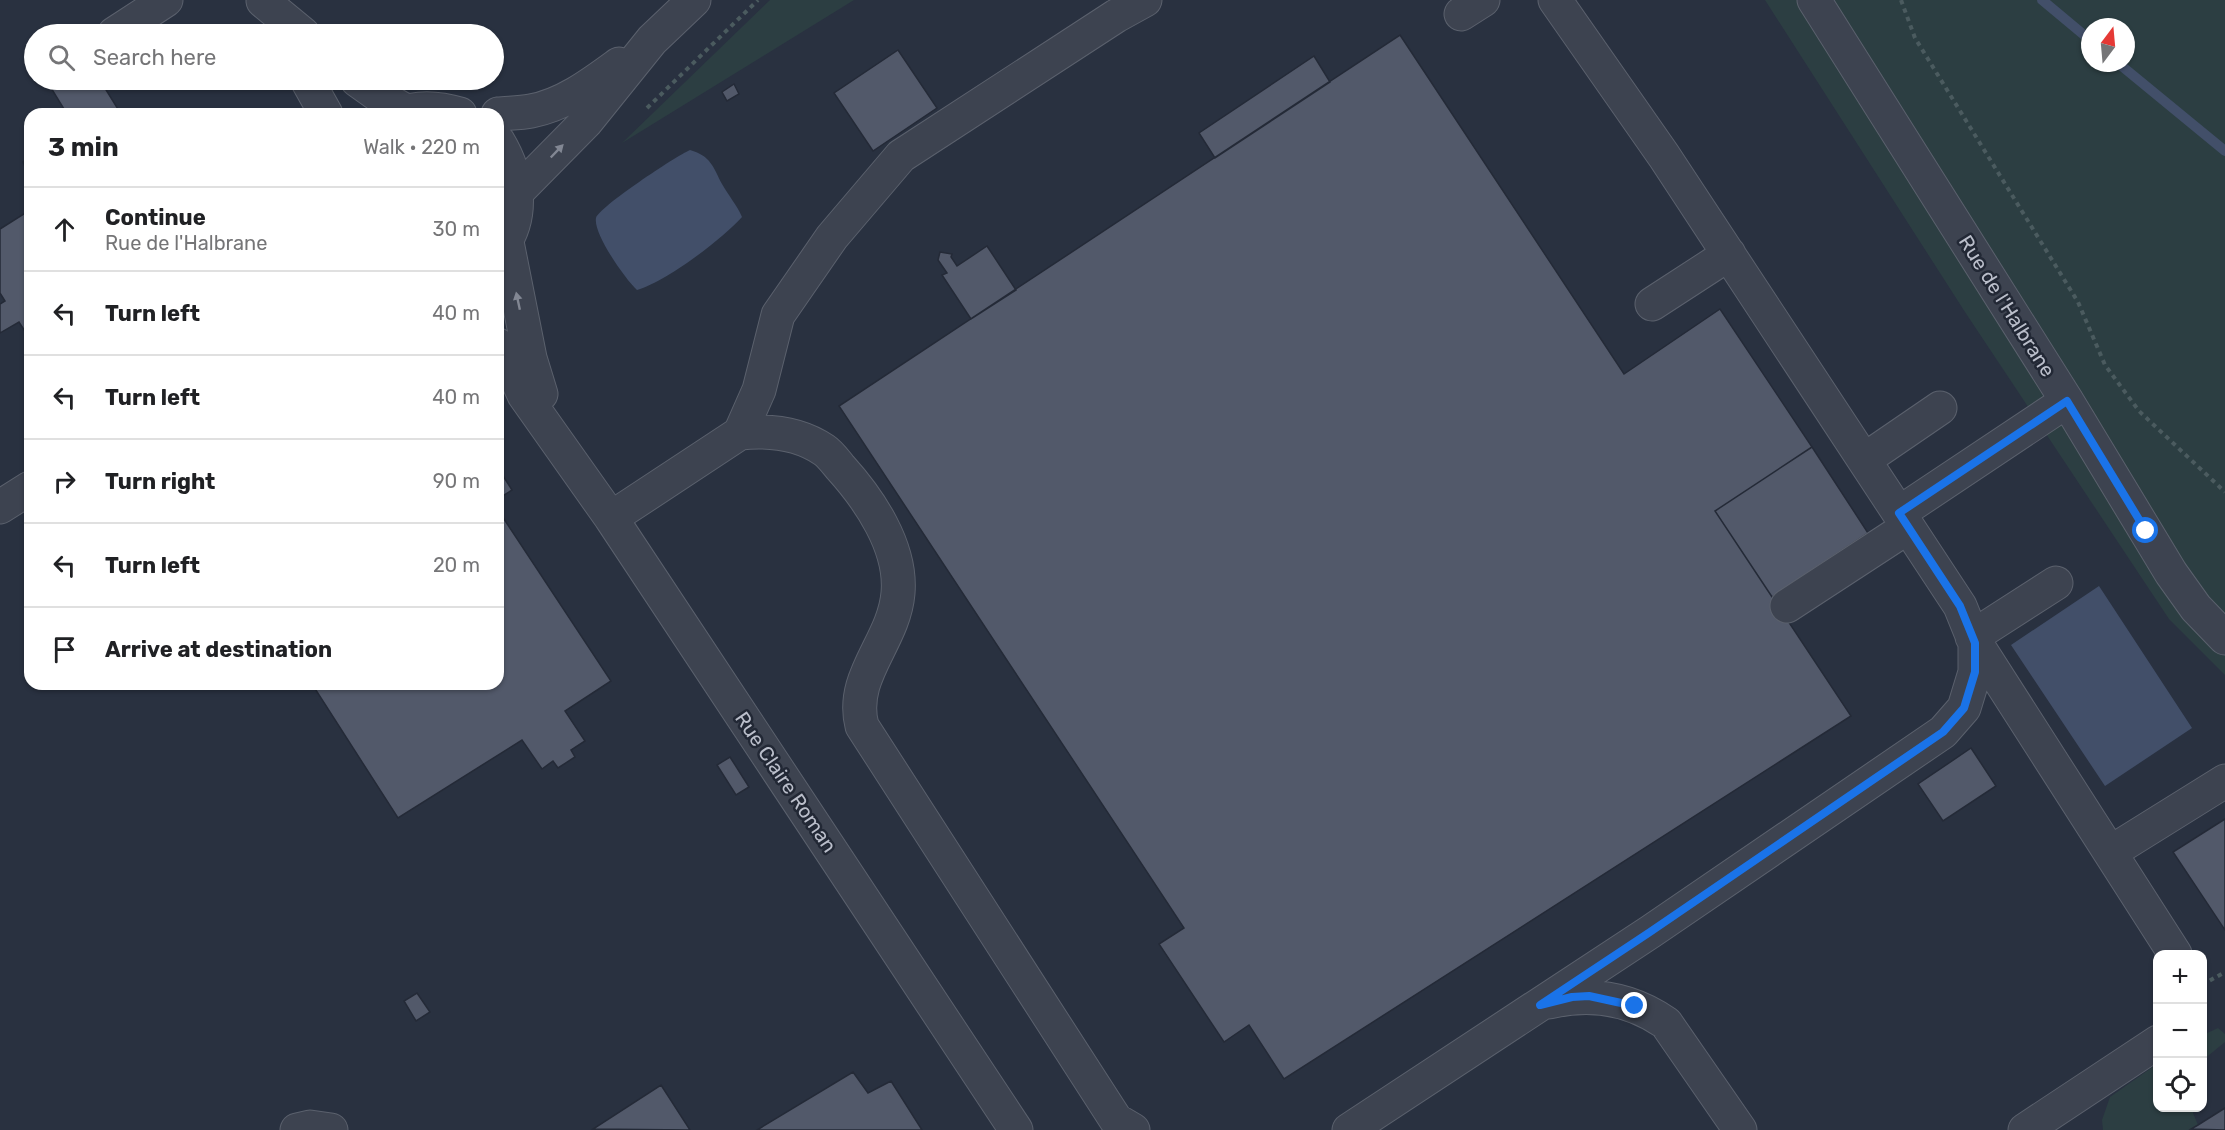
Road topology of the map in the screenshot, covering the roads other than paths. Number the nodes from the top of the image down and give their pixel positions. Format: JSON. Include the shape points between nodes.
{"nodes":[{"id":1,"x":166,"y":0,"type":"edge"},
{"id":2,"x":262,"y":0,"type":"edge"},
{"id":3,"x":694,"y":0,"type":"edge"},
{"id":4,"x":1145,"y":0,"type":"edge"},
{"id":5,"x":1555,"y":0,"type":"edge"},
{"id":6,"x":1814,"y":0,"type":"edge"},
{"id":7,"x":129,"y":24,"type":"edge"},
{"id":8,"x":276,"y":24,"type":"edge"},
{"id":9,"x":291,"y":24,"type":"edge"},
{"id":10,"x":652,"y":40,"type":"junction"},
{"id":11,"x":313,"y":90,"type":"edge"},
{"id":12,"x":371,"y":90,"type":"edge"},
{"id":13,"x":323,"y":108,"type":"edge"},
{"id":14,"x":396,"y":108,"type":"edge"},
{"id":15,"x":504,"y":113,"type":"edge"},
{"id":16,"x":504,"y":151,"type":"edge"},
{"id":17,"x":516,"y":193,"type":"junction"},
{"id":18,"x":504,"y":241,"type":"edge"},
{"id":19,"x":1729,"y":254,"type":"junction"},
{"id":20,"x":504,"y":255,"type":"edge"},
{"id":21,"x":1652,"y":304,"type":"dead end"},
{"id":22,"x":504,"y":354,"type":"edge"},
{"id":23,"x":2067,"y":401,"type":"junction"},
{"id":24,"x":1940,"y":408,"type":"dead end"},
{"id":25,"x":740,"y":433,"type":"junction"},
{"id":26,"x":553,"y":436,"type":"junction"},
{"id":27,"x":1864,"y":460,"type":"junction"},
{"id":28,"x":24,"y":492,"type":"edge"},
{"id":29,"x":0,"y":507,"type":"edge"},
{"id":30,"x":611,"y":519,"type":"junction"},
{"id":31,"x":1904,"y":520,"type":"junction"},
{"id":32,"x":2056,"y":583,"type":"dead end"},
{"id":33,"x":1787,"y":606,"type":"dead end"},
{"id":34,"x":1972,"y":637,"type":"junction"},
{"id":35,"x":2225,"y":638,"type":"edge"},
{"id":36,"x":2225,"y":781,"type":"edge"},
{"id":37,"x":2111,"y":852,"type":"junction"},
{"id":38,"x":2172,"y":950,"type":"edge"},
{"id":39,"x":1540,"y":1005,"type":"junction"},
{"id":40,"x":2153,"y":1045,"type":"edge"},
{"id":41,"x":297,"y":1130,"type":"edge"},
{"id":42,"x":331,"y":1130,"type":"edge"},
{"id":43,"x":1016,"y":1130,"type":"edge"},
{"id":44,"x":1133,"y":1130,"type":"edge"},
{"id":45,"x":1349,"y":1130,"type":"edge"},
{"id":46,"x":1740,"y":1130,"type":"edge"},
{"id":47,"x":2025,"y":1130,"type":"edge"}],
"edges":[{"from":1,"to":7,"type":"street"},
{"from":2,"to":8,"type":"street"},
{"from":2,"to":9,"type":"street"},
{"from":3,"to":10,"type":"street"},
{"from":4,"to":25,"type":"street","via":[[901,156],[832,237],[778,315],[759,390]]},
{"from":5,"to":19,"type":"street"},
{"from":6,"to":23,"type":"street","name":"Rue de l'Halbrane"},
{"from":10,"to":15,"type":"street","via":[[585,89],[532,111]]},
{"from":17,"to":10,"type":"street","one_way":true,"via":[[586,122]]},
{"from":11,"to":13,"type":"street"},
{"from":12,"to":14,"type":"street"},
{"from":16,"to":17,"type":"street","via":[[514,175]]},
{"from":17,"to":18,"type":"street","via":[[516,207]]},
{"from":19,"to":21,"type":"street"},
{"from":19,"to":27,"type":"street"},
{"from":26,"to":20,"type":"street","name":"Rue Claire Roman","one_way":true},
{"from":22,"to":26,"type":"street","name":"Rue Claire Roman","via":[[524,395]]},
{"from":23,"to":31,"type":"street"},
{"from":23,"to":35,"type":"street","name":"Rue de l'Halbrane","via":[[2171,573],[2196,608]]},
{"from":24,"to":27,"type":"street"},
{"from":25,"to":30,"type":"street"},
{"from":25,"to":44,"type":"street","via":[[780,433],[825,451],[874,514],[892,550],[899,592],[893,619],[860,690],[858,710],[862,726],[1116,1120]]},
{"from":26,"to":30,"type":"street","name":"Rue Claire Roman"},
{"from":27,"to":31,"type":"street"},
{"from":28,"to":29,"type":"street"},
{"from":30,"to":43,"type":"street","name":"Rue Claire Roman"},
{"from":31,"to":33,"type":"street"},
{"from":31,"to":34,"type":"street","via":[[1960,606]]},
{"from":32,"to":34,"type":"street"},
{"from":34,"to":37,"type":"street"},
{"from":34,"to":39,"type":"street","via":[[1975,672],[1964,708],[1943,732]]},
{"from":36,"to":37,"type":"street"},
{"from":37,"to":38,"type":"street"},
{"from":39,"to":45,"type":"street"},
{"from":39,"to":46,"type":"street","via":[[1589,996],[1653,1014],[1666,1023]]},
{"from":40,"to":47,"type":"street"},
{"from":41,"to":42,"type":"street"}]}
